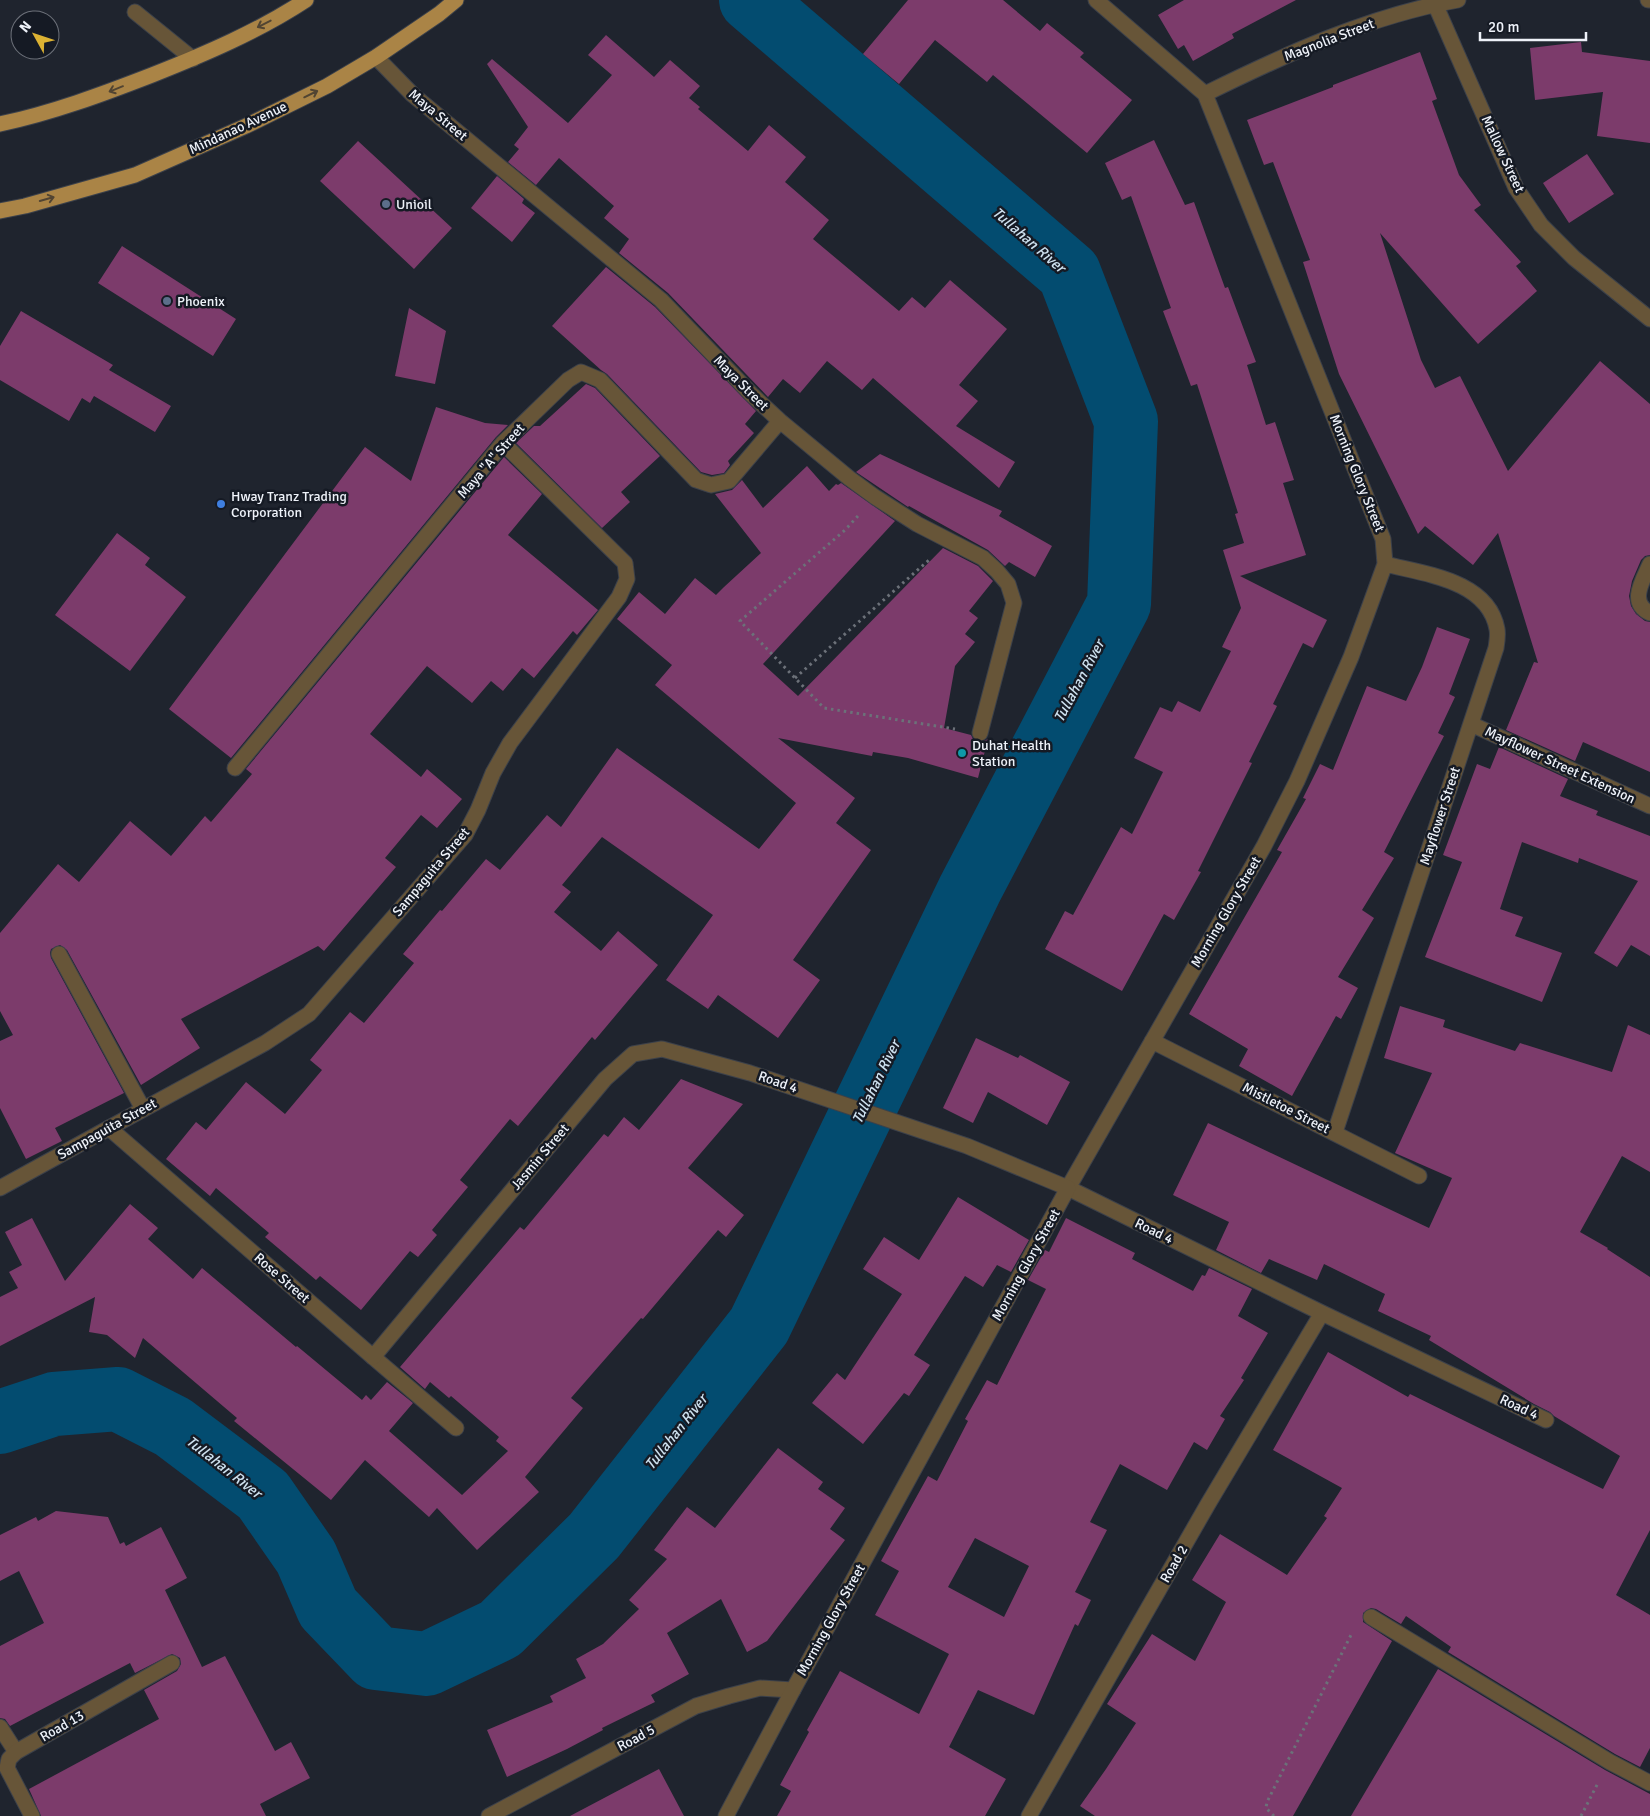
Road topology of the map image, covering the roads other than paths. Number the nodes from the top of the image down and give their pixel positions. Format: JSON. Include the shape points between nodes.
{"nodes":[{"id":1,"x":306,"y":0,"type":"edge"},
{"id":2,"x":456,"y":0,"type":"edge"},
{"id":3,"x":1096,"y":0,"type":"edge"},
{"id":4,"x":1458,"y":0,"type":"edge"},
{"id":5,"x":1435,"y":4,"type":"junction"},
{"id":6,"x":135,"y":12,"type":"dead end"},
{"id":7,"x":376,"y":56,"type":"junction"},
{"id":8,"x":193,"y":59,"type":"junction"},
{"id":9,"x":1205,"y":94,"type":"junction"},
{"id":10,"x":0,"y":124,"type":"edge"},
{"id":11,"x":0,"y":211,"type":"edge"},
{"id":12,"x":1650,"y":319,"type":"edge"},
{"id":13,"x":780,"y":421,"type":"junction"},
{"id":14,"x":503,"y":444,"type":"junction"},
{"id":15,"x":1385,"y":564,"type":"junction"},
{"id":16,"x":1650,"y":564,"type":"edge"},
{"id":17,"x":1650,"y":614,"type":"edge"},
{"id":18,"x":1470,"y":724,"type":"junction"},
{"id":19,"x":980,"y":733,"type":"road end"},
{"id":20,"x":235,"y":768,"type":"dead end"},
{"id":21,"x":1650,"y":806,"type":"edge"},
{"id":22,"x":59,"y":954,"type":"dead end"},
{"id":23,"x":1152,"y":1041,"type":"junction"},
{"id":24,"x":750,"y":1073,"type":"joint"},
{"id":25,"x":143,"y":1109,"type":"junction"},
{"id":26,"x":109,"y":1128,"type":"junction"},
{"id":27,"x":1335,"y":1132,"type":"junction"},
{"id":28,"x":1419,"y":1176,"type":"dead end"},
{"id":29,"x":0,"y":1188,"type":"edge"},
{"id":30,"x":1068,"y":1188,"type":"junction"},
{"id":31,"x":1322,"y":1313,"type":"junction"},
{"id":32,"x":373,"y":1357,"type":"junction"},
{"id":33,"x":1546,"y":1420,"type":"dead end"},
{"id":34,"x":456,"y":1428,"type":"dead end"},
{"id":35,"x":1371,"y":1617,"type":"road end"},
{"id":36,"x":172,"y":1663,"type":"dead end"},
{"id":37,"x":793,"y":1690,"type":"junction"},
{"id":38,"x":0,"y":1727,"type":"edge"},
{"id":39,"x":16,"y":1752,"type":"junction"},
{"id":40,"x":1650,"y":1784,"type":"edge"},
{"id":41,"x":32,"y":1816,"type":"edge"},
{"id":42,"x":488,"y":1816,"type":"edge"},
{"id":43,"x":726,"y":1816,"type":"edge"},
{"id":44,"x":1029,"y":1816,"type":"edge"}],
"edges":[{"from":1,"to":8,"type":"main road","one_way":true,"via":[[268,23]]},
{"from":2,"to":7,"type":"main road","name":"Mindanao Avenue"},
{"from":3,"to":9,"type":"street","name":"Morning Glory Street"},
{"from":4,"to":5,"type":"street","name":"Magnolia Street"},
{"from":5,"to":9,"type":"street","name":"Magnolia Street","via":[[1342,32]]},
{"from":5,"to":12,"type":"street","name":"Mallow Street","via":[[1516,188],[1526,203],[1574,258]]},
{"from":6,"to":8,"type":"street"},
{"from":11,"to":7,"type":"main road","name":"Mindanao Avenue","one_way":true,"via":[[135,175],[327,86]]},
{"from":7,"to":13,"type":"street","name":"Maya Street","via":[[413,95],[661,300]]},
{"from":8,"to":10,"type":"main road","one_way":true,"via":[[103,94]]},
{"from":9,"to":15,"type":"street","name":"Morning Glory Street","via":[[1383,539]]},
{"from":13,"to":14,"type":"street","name":"Maya \"A\" Street","via":[[729,481],[711,485],[696,480],[600,380],[581,372],[568,380]]},
{"from":13,"to":19,"type":"street","name":"Maya Street","via":[[875,497],[983,558],[1008,584],[1014,603]]},
{"from":14,"to":20,"type":"street","name":"Maya \"A\" Street"},
{"from":14,"to":25,"type":"street","name":"Sampaguita Street","via":[[625,563],[627,579],[619,597],[510,743],[465,835],[309,1014],[265,1043]]},
{"from":15,"to":18,"type":"street","name":"Mayflower Street","via":[[1450,580],[1474,593],[1489,607],[1498,629],[1496,648]]},
{"from":15,"to":23,"type":"street","name":"Morning Glory Street","via":[[1351,657],[1297,781],[1264,846]]},
{"from":16,"to":17,"type":"street","via":[[1638,594],[1643,610]]},
{"from":18,"to":21,"type":"street","name":"Mayflower Street Extension"},
{"from":18,"to":27,"type":"street","name":"Mayflower Street"},
{"from":22,"to":25,"type":"street"},
{"from":23,"to":27,"type":"street","name":"Mistletoe Street"},
{"from":23,"to":30,"type":"street","name":"Morning Glory Street"},
{"from":24,"to":30,"type":"street","name":"Road 4","via":[[967,1146]]},
{"from":24,"to":32,"type":"street","name":"Jasmin Street","via":[[662,1049],[634,1054],[605,1079]]},
{"from":25,"to":26,"type":"street","name":"Sampaguita Street"},
{"from":26,"to":29,"type":"street","name":"Sampaguita Street"},
{"from":26,"to":32,"type":"street","name":"Rose Street"},
{"from":27,"to":28,"type":"street","name":"Mistletoe Street"},
{"from":30,"to":31,"type":"street","name":"Road 4"},
{"from":30,"to":37,"type":"street","name":"Morning Glory Street"},
{"from":31,"to":33,"type":"street","name":"Road 4"},
{"from":31,"to":44,"type":"street","name":"Road 2"},
{"from":32,"to":34,"type":"street","name":"Rose Street"},
{"from":35,"to":40,"type":"street"},
{"from":36,"to":39,"type":"street","name":"Road 13"},
{"from":37,"to":42,"type":"street","name":"Road 5","via":[[760,1688],[696,1706]]},
{"from":37,"to":43,"type":"street","name":"Morning Glory Street"},
{"from":38,"to":39,"type":"street"},
{"from":39,"to":41,"type":"street","via":[[9,1759],[7,1768]]}]}
